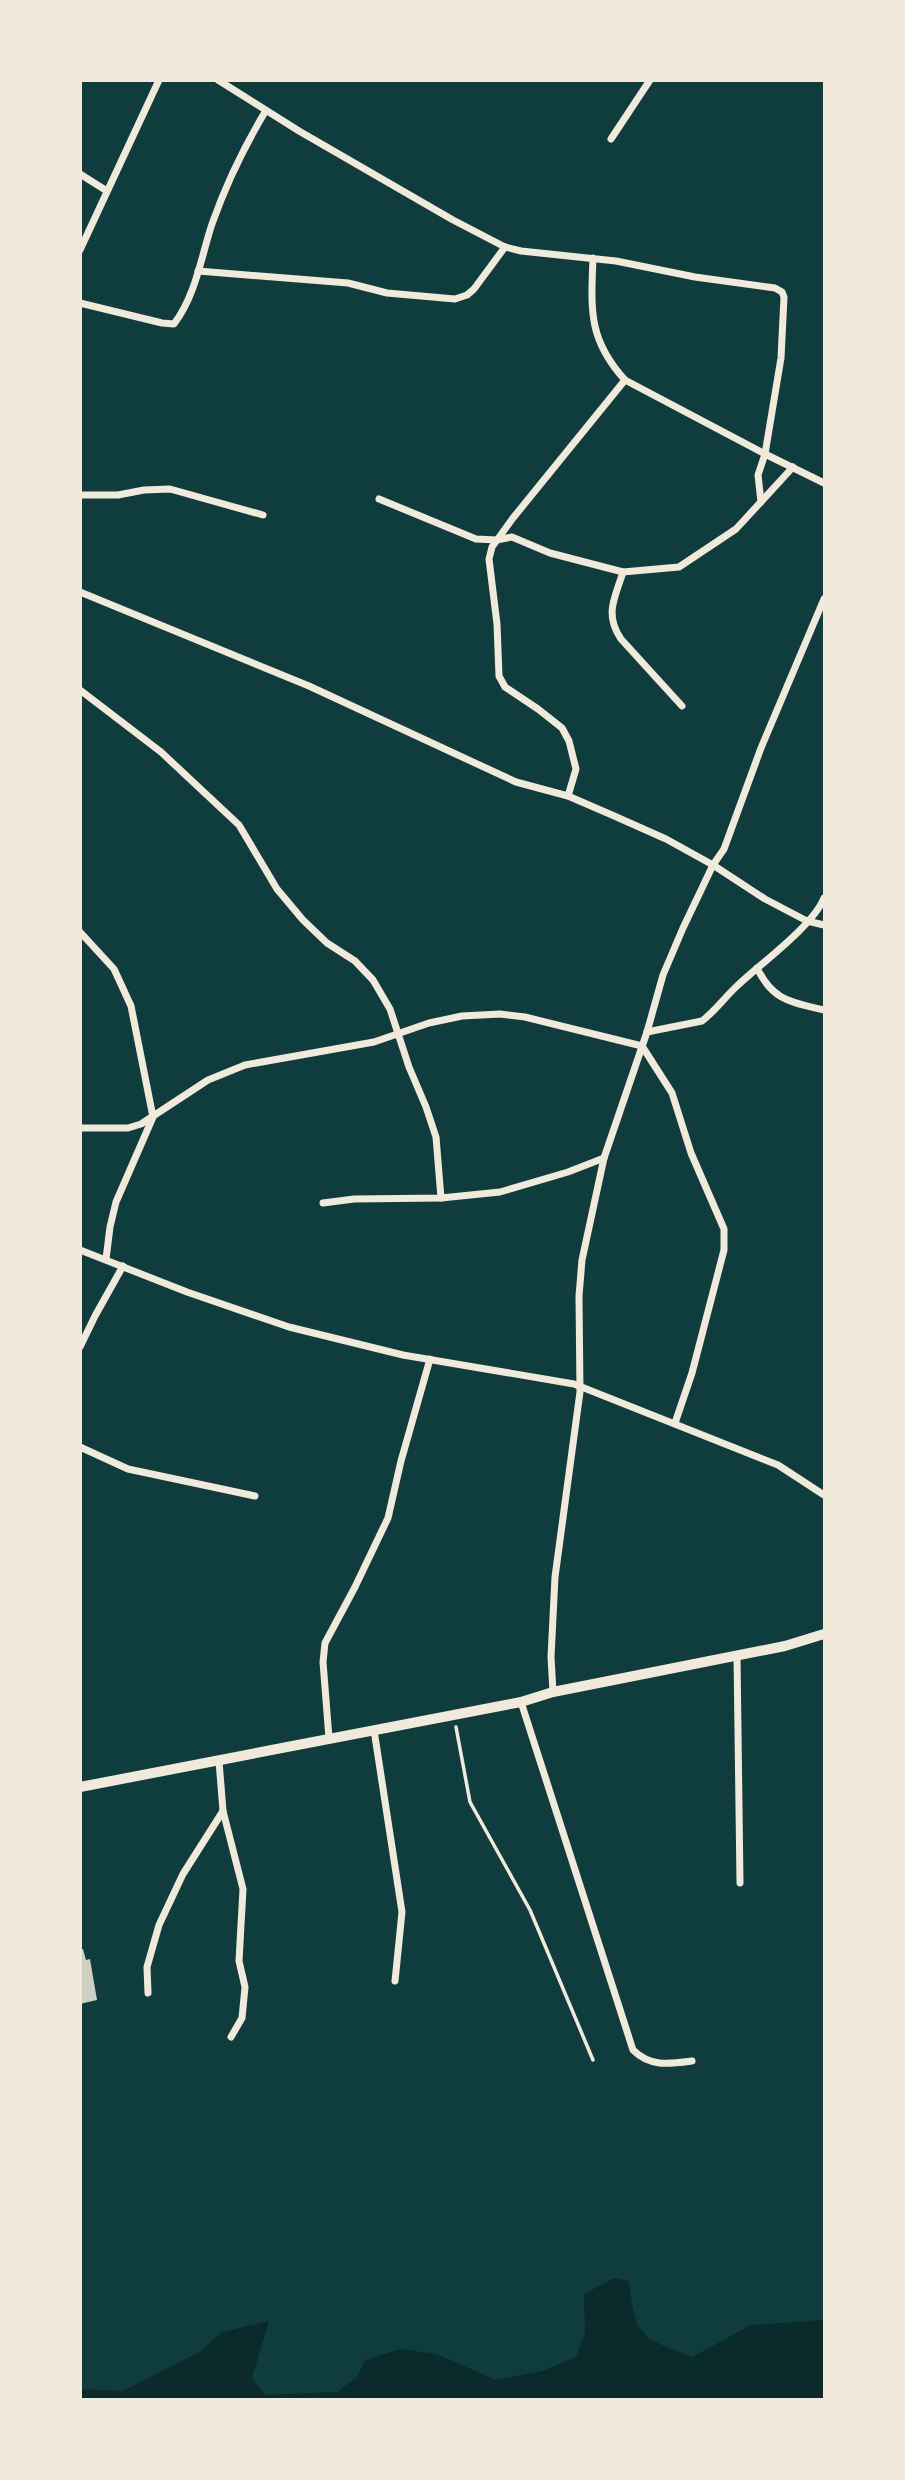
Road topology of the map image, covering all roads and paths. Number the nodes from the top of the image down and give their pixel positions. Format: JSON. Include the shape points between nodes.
{"nodes":[{"id":1,"x":159,"y":80,"type":"edge"},
{"id":2,"x":218,"y":80,"type":"edge"},
{"id":3,"x":650,"y":80,"type":"edge"},
{"id":4,"x":265,"y":112,"type":"junction"},
{"id":5,"x":611,"y":139,"type":"dead end"},
{"id":6,"x":80,"y":174,"type":"edge"},
{"id":7,"x":107,"y":191,"type":"junction"},
{"id":8,"x":505,"y":247,"type":"junction"},
{"id":9,"x":80,"y":250,"type":"edge"},
{"id":10,"x":593,"y":258,"type":"junction"},
{"id":11,"x":198,"y":271,"type":"junction"},
{"id":12,"x":80,"y":303,"type":"edge"},
{"id":13,"x":625,"y":380,"type":"junction"},
{"id":14,"x":765,"y":454,"type":"junction"},
{"id":15,"x":793,"y":467,"type":"junction"},
{"id":16,"x":824,"y":483,"type":"edge"},
{"id":17,"x":80,"y":495,"type":"edge"},
{"id":18,"x":379,"y":499,"type":"dead end"},
{"id":19,"x":761,"y":502,"type":"junction"},
{"id":20,"x":263,"y":515,"type":"dead end"},
{"id":21,"x":497,"y":540,"type":"junction"},
{"id":22,"x":623,"y":572,"type":"junction"},
{"id":23,"x":80,"y":592,"type":"edge"},
{"id":24,"x":824,"y":599,"type":"edge"},
{"id":25,"x":80,"y":690,"type":"edge"},
{"id":26,"x":682,"y":706,"type":"dead end"},
{"id":27,"x":568,"y":796,"type":"junction"},
{"id":28,"x":713,"y":865,"type":"junction"},
{"id":29,"x":824,"y":898,"type":"edge"},
{"id":30,"x":807,"y":921,"type":"junction"},
{"id":31,"x":824,"y":925,"type":"edge"},
{"id":32,"x":80,"y":932,"type":"edge"},
{"id":33,"x":757,"y":968,"type":"junction"},
{"id":34,"x":824,"y":1010,"type":"edge"},
{"id":35,"x":647,"y":1032,"type":"junction"},
{"id":36,"x":398,"y":1036,"type":"junction"},
{"id":37,"x":642,"y":1046,"type":"junction"},
{"id":38,"x":153,"y":1117,"type":"junction"},
{"id":39,"x":80,"y":1128,"type":"edge"},
{"id":40,"x":604,"y":1158,"type":"junction"},
{"id":41,"x":441,"y":1198,"type":"junction"},
{"id":42,"x":323,"y":1203,"type":"dead end"},
{"id":43,"x":80,"y":1250,"type":"edge"},
{"id":44,"x":106,"y":1259,"type":"junction"},
{"id":45,"x":123,"y":1266,"type":"junction"},
{"id":46,"x":80,"y":1347,"type":"edge"},
{"id":47,"x":430,"y":1359,"type":"junction"},
{"id":48,"x":579,"y":1386,"type":"junction"},
{"id":49,"x":675,"y":1423,"type":"junction"},
{"id":50,"x":80,"y":1447,"type":"edge"},
{"id":51,"x":824,"y":1495,"type":"edge"},
{"id":52,"x":255,"y":1496,"type":"dead end"},
{"id":53,"x":824,"y":1634,"type":"edge"},
{"id":54,"x":737,"y":1655,"type":"junction"},
{"id":55,"x":553,"y":1692,"type":"junction"},
{"id":56,"x":521,"y":1702,"type":"junction"},
{"id":57,"x":454,"y":1714,"type":"junction"},
{"id":58,"x":374,"y":1730,"type":"junction"},
{"id":59,"x":329,"y":1738,"type":"junction"},
{"id":60,"x":219,"y":1761,"type":"junction"},
{"id":61,"x":80,"y":1787,"type":"edge"},
{"id":62,"x":223,"y":1811,"type":"junction"},
{"id":63,"x":740,"y":1883,"type":"dead end"},
{"id":64,"x":395,"y":1981,"type":"dead end"},
{"id":65,"x":148,"y":1993,"type":"dead end"},
{"id":66,"x":231,"y":2037,"type":"dead end"},
{"id":67,"x":593,"y":2060,"type":"dead end"},
{"id":68,"x":691,"y":2062,"type":"dead end"}],
"edges":[{"from":1,"to":7,"type":"street"},
{"from":2,"to":4,"type":"street"},
{"from":3,"to":5,"type":"street"},
{"from":4,"to":8,"type":"street"},
{"from":4,"to":11,"type":"street","via":[[232,175]]},
{"from":6,"to":7,"type":"street"},
{"from":7,"to":9,"type":"street"},
{"from":8,"to":10,"type":"street"},
{"from":8,"to":11,"type":"street","via":[[474,289],[455,299],[395,295],[348,283]]},
{"from":10,"to":13,"type":"street","via":[[593,326]]},
{"from":10,"to":14,"type":"street","via":[[782,292],[782,358]]},
{"from":11,"to":12,"type":"street","via":[[183,313],[174,324]]},
{"from":13,"to":14,"type":"street"},
{"from":13,"to":21,"type":"street"},
{"from":14,"to":15,"type":"street"},
{"from":14,"to":19,"type":"street","via":[[758,475]]},
{"from":15,"to":16,"type":"street"},
{"from":15,"to":19,"type":"street"},
{"from":17,"to":20,"type":"street","via":[[170,489]]},
{"from":18,"to":21,"type":"street","via":[[477,539]]},
{"from":19,"to":22,"type":"street","via":[[736,529],[679,567]]},
{"from":21,"to":22,"type":"street","via":[[512,537],[551,553]]},
{"from":21,"to":27,"type":"street","via":[[489,559],[499,676],[505,687],[562,728],[576,769]]},
{"from":22,"to":26,"type":"street","via":[[610,616],[612,626]]},
{"from":23,"to":27,"type":"street","via":[[309,687],[516,782]]},
{"from":24,"to":28,"type":"street","via":[[761,748],[732,831]]},
{"from":25,"to":36,"type":"street","via":[[161,752],[239,825],[277,888],[303,920],[373,980],[390,1009]]},
{"from":27,"to":28,"type":"street"},
{"from":28,"to":30,"type":"street"},
{"from":28,"to":35,"type":"street","via":[[663,975]]},
{"from":29,"to":30,"type":"street"},
{"from":30,"to":31,"type":"street"},
{"from":30,"to":33,"type":"street"},
{"from":32,"to":38,"type":"street","via":[[114,969],[131,1006]]},
{"from":33,"to":34,"type":"street","via":[[773,993]]},
{"from":33,"to":35,"type":"street","via":[[702,1021]]},
{"from":35,"to":37,"type":"street"},
{"from":36,"to":37,"type":"street","via":[[429,1023],[500,1014]]},
{"from":36,"to":38,"type":"street","via":[[245,1065],[208,1080]]},
{"from":36,"to":41,"type":"street","via":[[436,1137]]},
{"from":37,"to":40,"type":"street"},
{"from":37,"to":49,"type":"street","via":[[672,1093],[691,1153],[724,1228],[724,1250]]},
{"from":38,"to":39,"type":"street","via":[[128,1128]]},
{"from":38,"to":44,"type":"street","via":[[116,1202]]},
{"from":40,"to":41,"type":"street","via":[[500,1192]]},
{"from":40,"to":48,"type":"street","via":[[582,1260]]},
{"from":41,"to":42,"type":"street"},
{"from":43,"to":44,"type":"street"},
{"from":44,"to":45,"type":"street"},
{"from":45,"to":46,"type":"street"},
{"from":45,"to":47,"type":"street","via":[[277,1324]]},
{"from":47,"to":48,"type":"street"},
{"from":47,"to":59,"type":"street","via":[[388,1518],[326,1643],[323,1662]]},
{"from":48,"to":49,"type":"street"},
{"from":48,"to":55,"type":"street","via":[[555,1577]]},
{"from":49,"to":51,"type":"street","via":[[778,1465]]},
{"from":50,"to":52,"type":"street","via":[[128,1469]]},
{"from":53,"to":54,"type":"main road"},
{"from":54,"to":55,"type":"main road"},
{"from":54,"to":63,"type":"street"},
{"from":55,"to":56,"type":"main road"},
{"from":56,"to":57,"type":"main road"},
{"from":56,"to":68,"type":"street","via":[[634,2050],[643,2060]]},
{"from":57,"to":58,"type":"main road"},
{"from":57,"to":67,"type":"path","via":[[470,1802],[530,1910]]},
{"from":58,"to":59,"type":"main road"},
{"from":58,"to":64,"type":"street","via":[[402,1912]]},
{"from":59,"to":60,"type":"main road"},
{"from":60,"to":61,"type":"main road"},
{"from":60,"to":62,"type":"street"},
{"from":62,"to":65,"type":"street","via":[[183,1874],[159,1925],[147,1967]]},
{"from":62,"to":66,"type":"street","via":[[243,1889],[239,1961],[245,1987],[242,2018]]}]}
